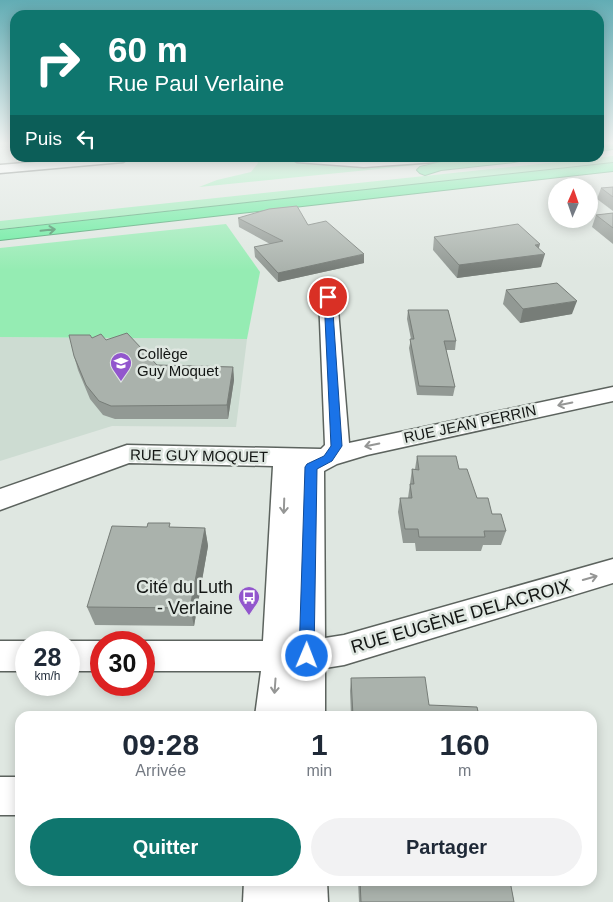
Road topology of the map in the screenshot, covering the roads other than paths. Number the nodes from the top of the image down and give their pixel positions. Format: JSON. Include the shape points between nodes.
{"nodes":[{"id":1,"x":450,"y":185,"type":"edge"},
{"id":2,"x":0,"y":235,"type":"edge"},
{"id":3,"x":328,"y":297,"type":"dead end"},
{"id":4,"x":613,"y":394,"type":"edge"},
{"id":5,"x":286,"y":457,"type":"junction"},
{"id":6,"x":328,"y":458,"type":"junction"},
{"id":7,"x":0,"y":500,"type":"edge"},
{"id":8,"x":613,"y":571,"type":"edge"},
{"id":9,"x":0,"y":656,"type":"edge"},
{"id":10,"x":15,"y":656,"type":"edge"},
{"id":11,"x":155,"y":656,"type":"edge"},
{"id":12,"x":293,"y":656,"type":"junction"},
{"id":13,"x":276,"y":711,"type":"edge"},
{"id":14,"x":306,"y":711,"type":"edge"},
{"id":15,"x":0,"y":796,"type":"edge"},
{"id":16,"x":15,"y":796,"type":"edge"},
{"id":17,"x":265,"y":886,"type":"edge"},
{"id":18,"x":306,"y":886,"type":"edge"},
{"id":19,"x":264,"y":902,"type":"edge"},
{"id":20,"x":306,"y":902,"type":"edge"}],
"edges":[{"from":2,"to":1,"type":"highway","one_way":true},
{"from":3,"to":6,"type":"street","via":[[337,446]]},
{"from":4,"to":6,"type":"street","name":"RUE JEAN PERRIN","one_way":true,"via":[[365,447]]},
{"from":5,"to":6,"type":"street","name":"RUE GUY MOQUET"},
{"from":5,"to":7,"type":"street","name":"RUE GUY MOQUET","via":[[127,454]]},
{"from":5,"to":12,"type":"street","one_way":true},
{"from":6,"to":12,"type":"street","via":[[311,467]]},
{"from":12,"to":8,"type":"street","name":"RUE EUGÈNE DELACROIX","one_way":true,"via":[[344,650]]},
{"from":9,"to":10,"type":"street"},
{"from":11,"to":12,"type":"street","name":"RUE EUGÈNE DELACROIX"},
{"from":12,"to":13,"type":"street","one_way":true},
{"from":12,"to":14,"type":"street"},
{"from":15,"to":16,"type":"street"},
{"from":17,"to":19,"type":"street"},
{"from":18,"to":20,"type":"street"}]}
